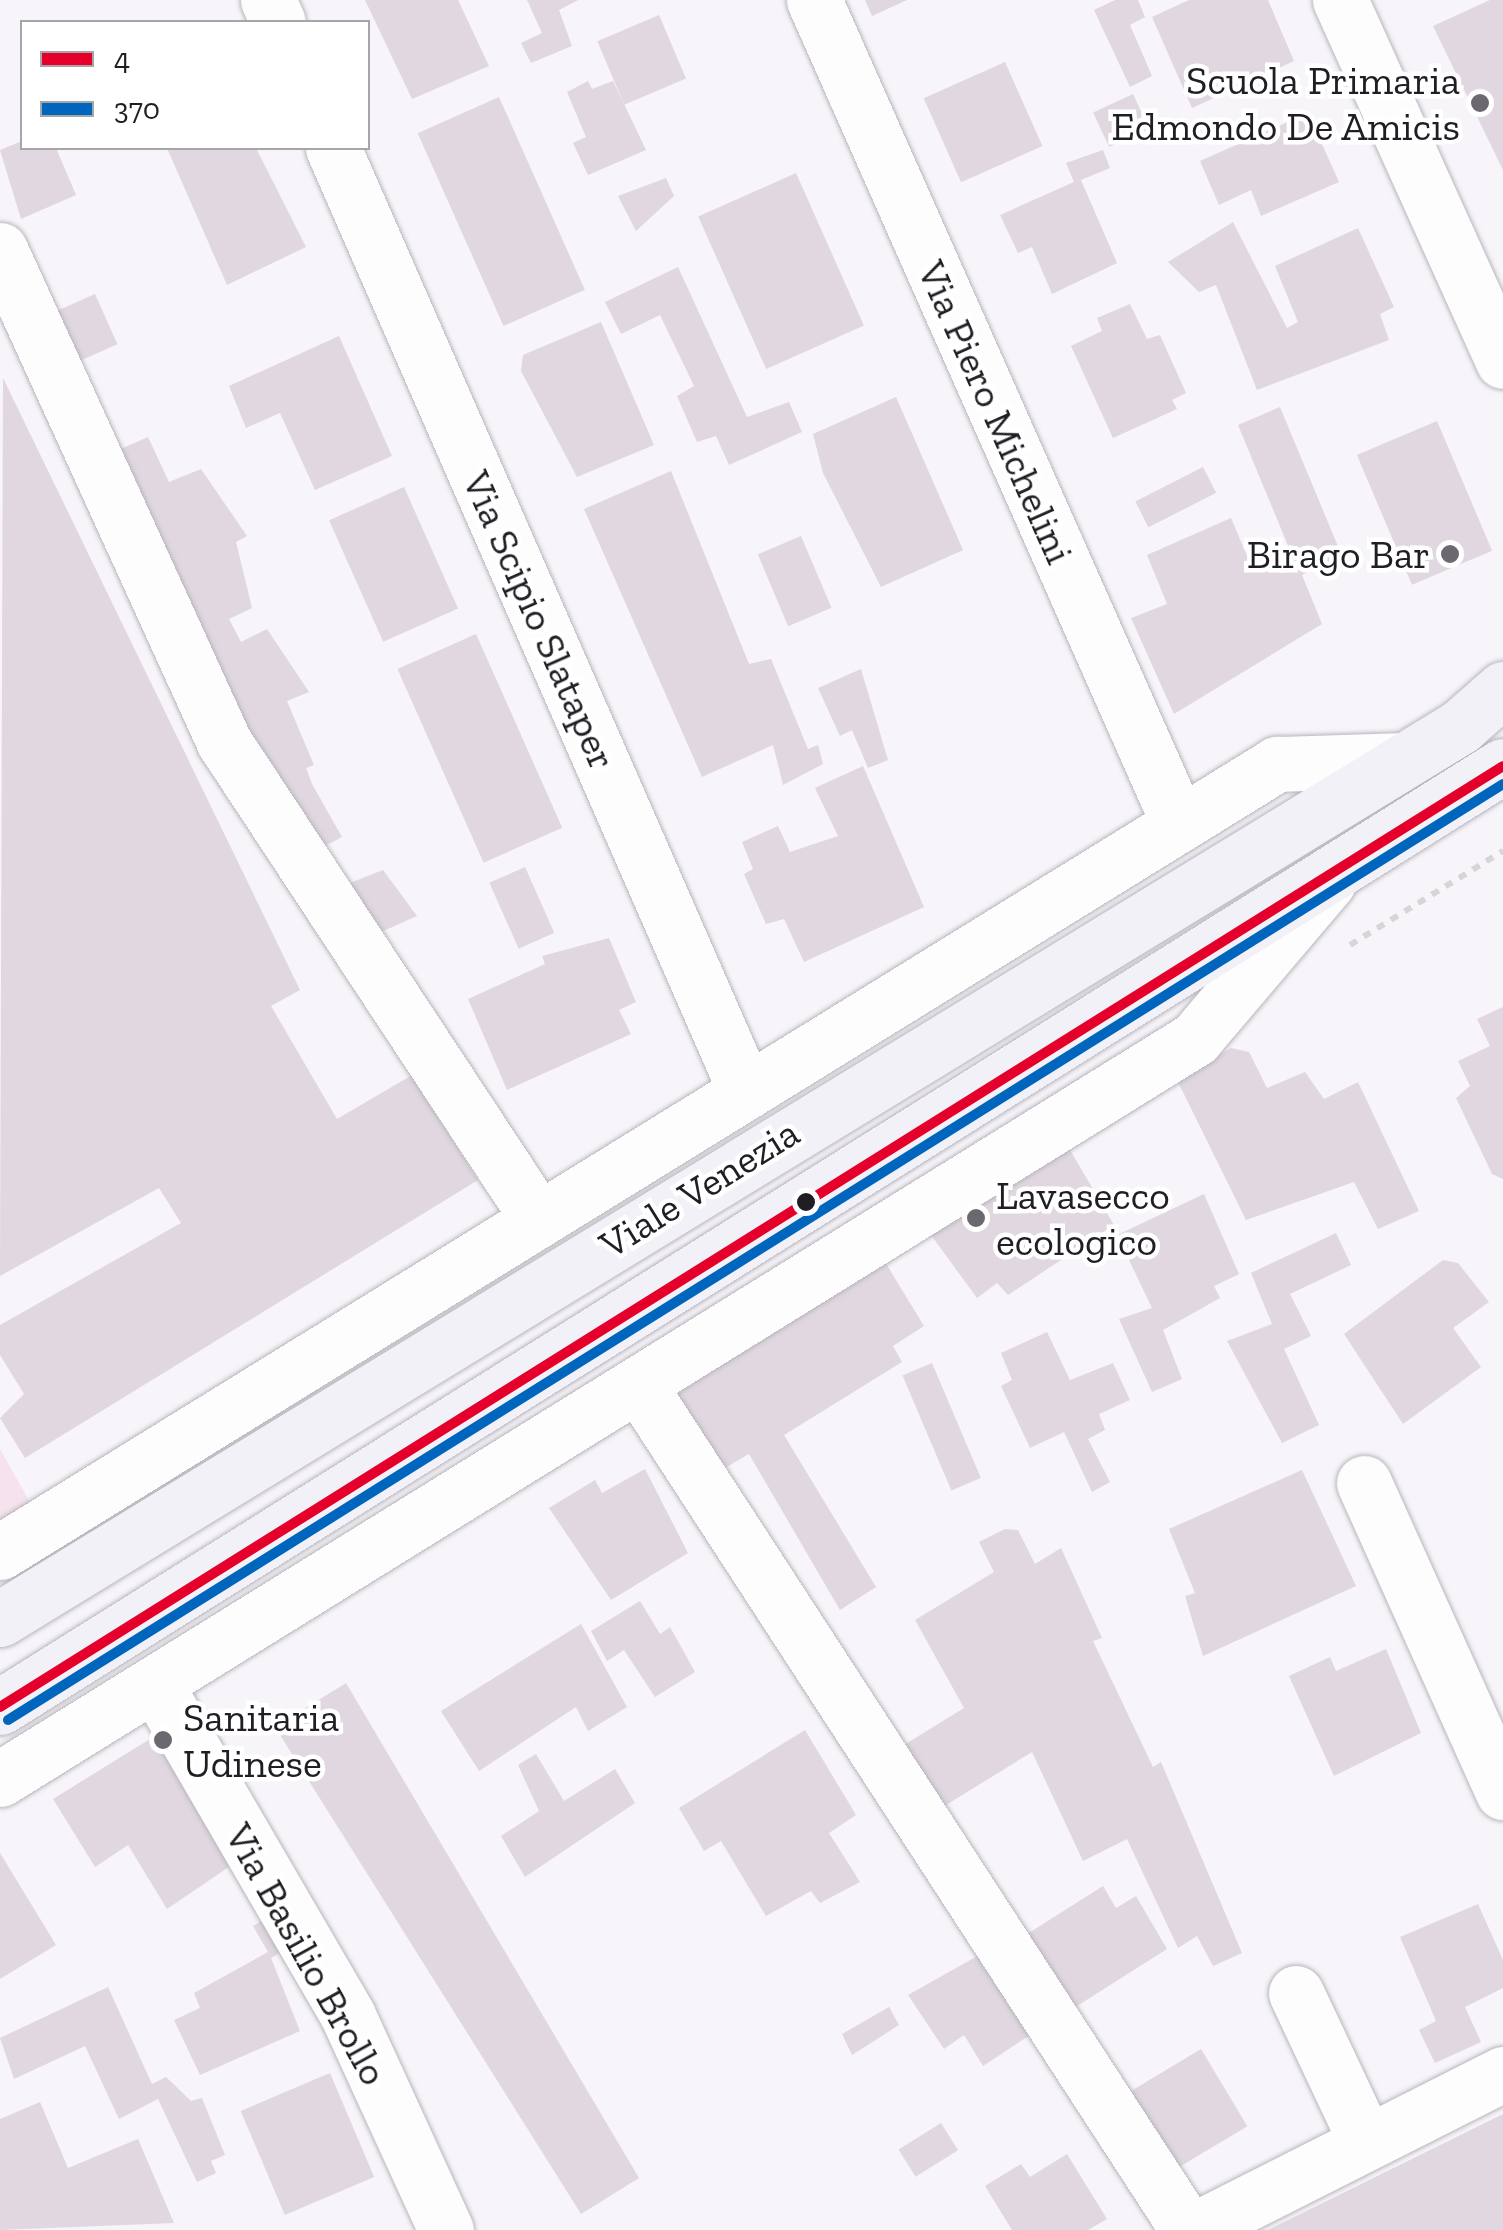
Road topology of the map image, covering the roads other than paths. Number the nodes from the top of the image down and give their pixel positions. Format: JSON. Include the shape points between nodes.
{"nodes":[{"id":1,"x":814,"y":0,"type":"edge"},
{"id":2,"x":1340,"y":0,"type":"edge"},
{"id":3,"x":334,"y":150,"type":"edge"},
{"id":4,"x":0,"y":250,"type":"edge"},
{"id":5,"x":1503,"y":362,"type":"edge"},
{"id":6,"x":1503,"y":690,"type":"edge"},
{"id":7,"x":1401,"y":760,"type":"junction"},
{"id":8,"x":1503,"y":766,"type":"edge"},
{"id":9,"x":1179,"y":824,"type":"junction"},
{"id":10,"x":1339,"y":870,"type":"junction"},
{"id":11,"x":746,"y":1092,"type":"junction"},
{"id":12,"x":539,"y":1220,"type":"junction"},
{"id":13,"x":638,"y":1384,"type":"junction"},
{"id":14,"x":1364,"y":1483,"type":"dead end"},
{"id":15,"x":0,"y":1552,"type":"edge"},
{"id":16,"x":0,"y":1619,"type":"edge"},
{"id":17,"x":155,"y":1684,"type":"junction"},
{"id":18,"x":0,"y":1707,"type":"edge"},
{"id":19,"x":0,"y":1779,"type":"edge"},
{"id":20,"x":1503,"y":1792,"type":"edge"},
{"id":21,"x":1296,"y":1994,"type":"dead end"},
{"id":22,"x":1503,"y":2074,"type":"edge"},
{"id":23,"x":1366,"y":2142,"type":"junction"},
{"id":24,"x":446,"y":2230,"type":"edge"},
{"id":25,"x":1191,"y":2230,"type":"edge"}],
"edges":[{"from":1,"to":9,"type":"street","name":"Via Piero Michelini"},
{"from":2,"to":5,"type":"street"},
{"from":3,"to":11,"type":"street","name":"Via Scipio Slataper"},
{"from":4,"to":12,"type":"street","via":[[224,742]]},
{"from":6,"to":7,"type":"main road","name":"Viale Venezia"},
{"from":7,"to":9,"type":"street","name":"Viale Venezia","via":[[1276,764]]},
{"from":7,"to":16,"type":"main road","name":"Viale Venezia"},
{"from":8,"to":10,"type":"main road","name":"Viale Venezia"},
{"from":9,"to":11,"type":"street","name":"Viale Venezia"},
{"from":10,"to":13,"type":"street","name":"Viale Venezia","via":[[1196,1039]]},
{"from":10,"to":18,"type":"main road","name":"Viale Venezia"},
{"from":11,"to":12,"type":"street","name":"Viale Venezia"},
{"from":12,"to":15,"type":"street","name":"Viale Venezia"},
{"from":13,"to":17,"type":"street","name":"Viale Venezia"},
{"from":13,"to":25,"type":"street"},
{"from":14,"to":20,"type":"street"},
{"from":17,"to":19,"type":"street","name":"Viale Venezia"},
{"from":17,"to":24,"type":"street","name":"Via Basilio Brollo","via":[[348,2016]]},
{"from":21,"to":23,"type":"street"},
{"from":22,"to":23,"type":"street"},
{"from":23,"to":25,"type":"street"}]}
